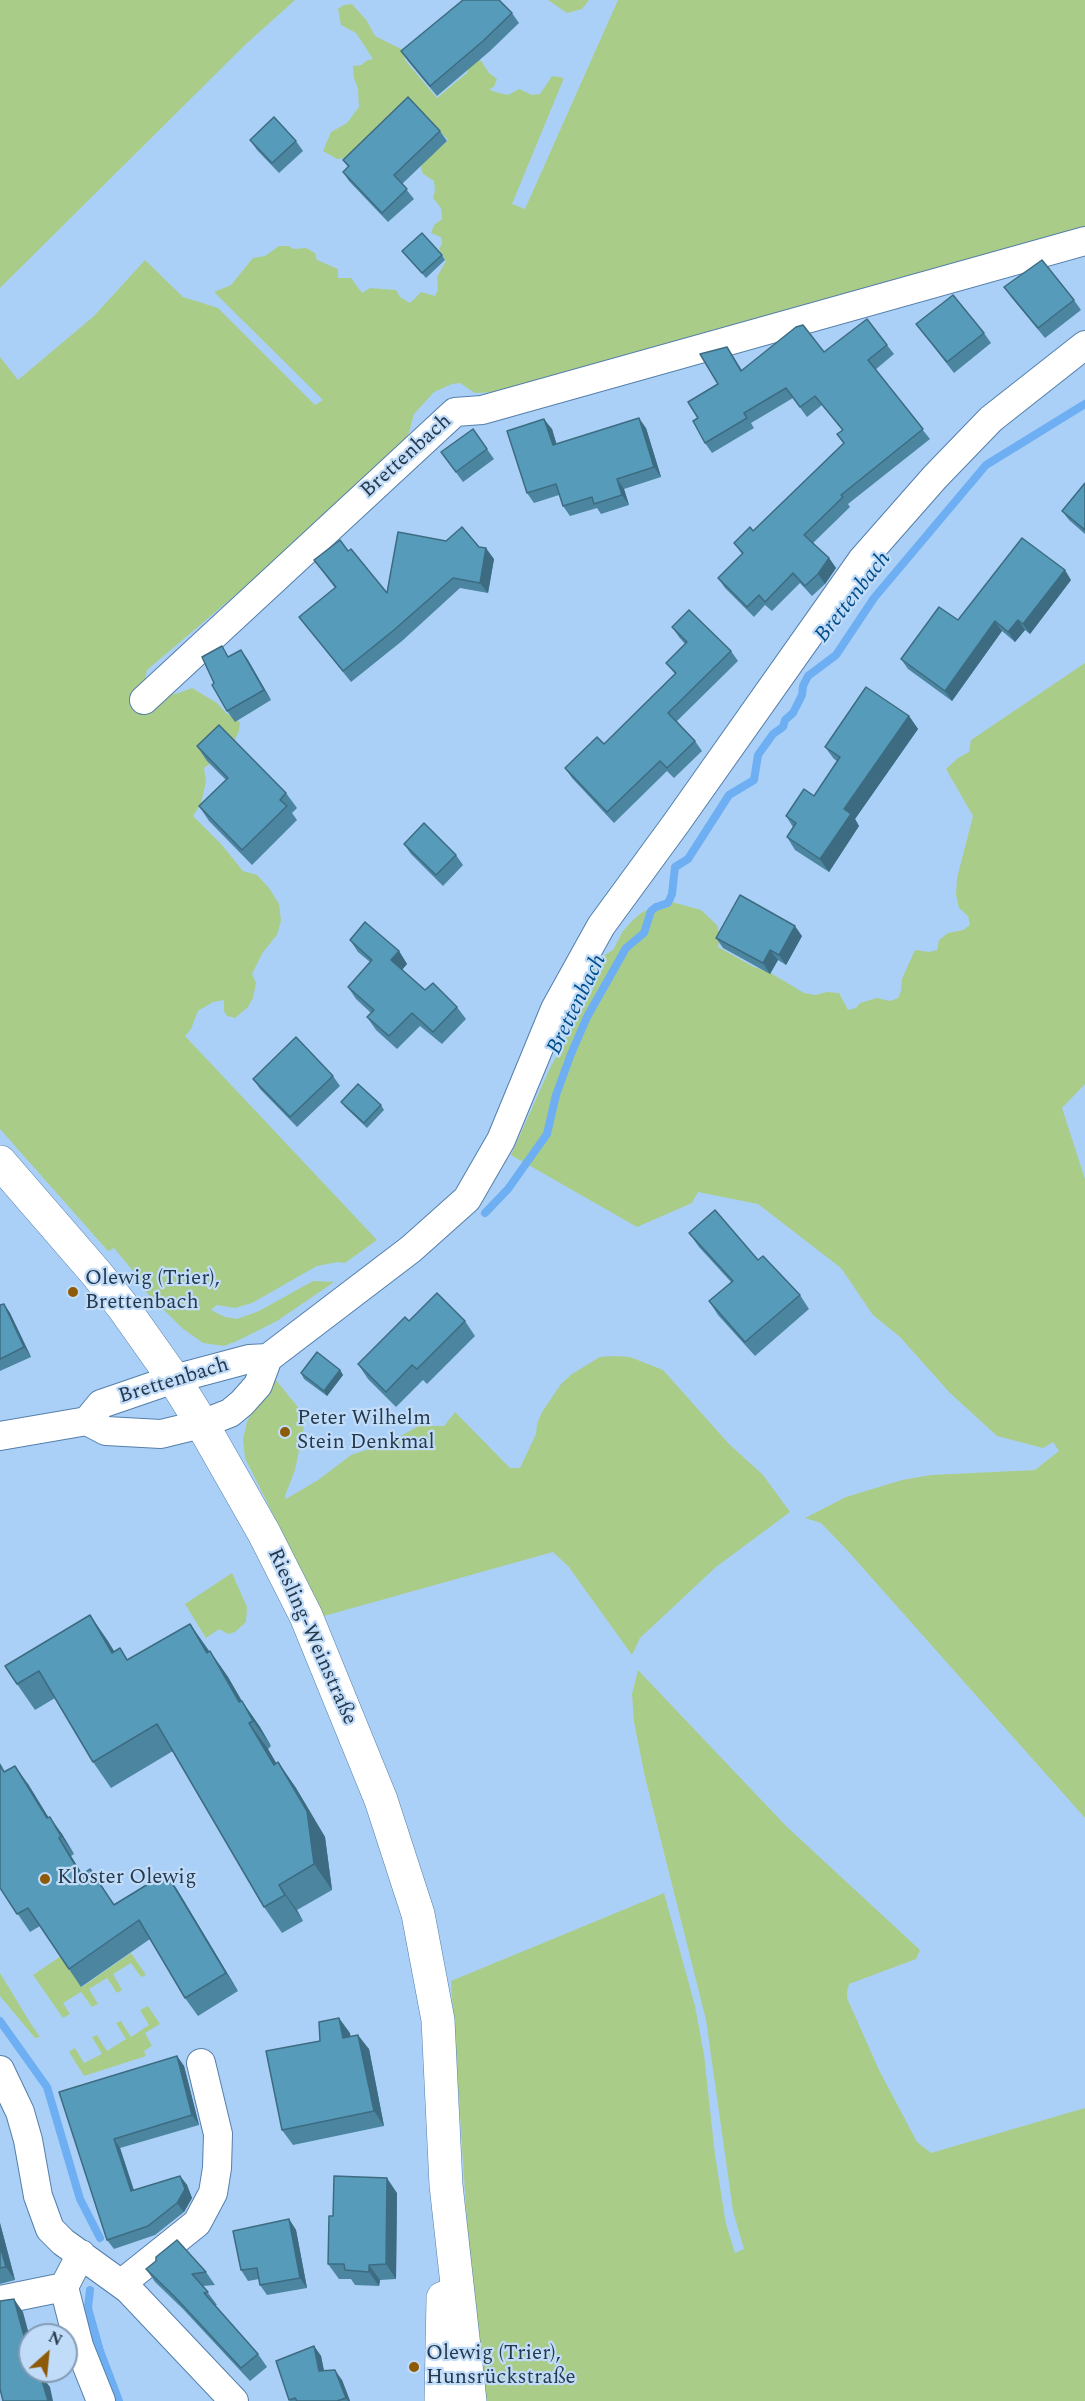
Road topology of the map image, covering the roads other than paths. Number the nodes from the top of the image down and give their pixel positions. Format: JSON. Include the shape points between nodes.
{"nodes":[{"id":1,"x":1085,"y":241,"type":"edge"},
{"id":2,"x":1085,"y":345,"type":"edge"},
{"id":3,"x":144,"y":700,"type":"dead end"},
{"id":4,"x":0,"y":1162,"type":"edge"},
{"id":5,"x":268,"y":1358,"type":"junction"},
{"id":6,"x":174,"y":1378,"type":"junction"},
{"id":7,"x":87,"y":1421,"type":"junction"},
{"id":8,"x":202,"y":1424,"type":"junction"},
{"id":9,"x":0,"y":1436,"type":"edge"},
{"id":10,"x":201,"y":2063,"type":"dead end"},
{"id":11,"x":0,"y":2070,"type":"edge"},
{"id":12,"x":446,"y":2185,"type":"junction"},
{"id":13,"x":81,"y":2254,"type":"junction"},
{"id":14,"x":122,"y":2283,"type":"junction"},
{"id":15,"x":64,"y":2287,"type":"junction"},
{"id":16,"x":0,"y":2300,"type":"edge"},
{"id":17,"x":101,"y":2401,"type":"edge"},
{"id":18,"x":234,"y":2401,"type":"edge"},
{"id":19,"x":441,"y":2401,"type":"edge"},
{"id":20,"x":470,"y":2401,"type":"edge"}],
"edges":[{"from":1,"to":3,"type":"street","name":"Brettenbach","via":[[482,410],[455,412]]},
{"from":2,"to":5,"type":"street","name":"Brettenbach","via":[[991,419],[862,560],[601,926],[555,1009],[501,1140],[467,1199],[411,1249]]},
{"from":4,"to":6,"type":"main road","name":"Riesling-Weinstraße","via":[[96,1273]]},
{"from":5,"to":6,"type":"street","name":"Brettenbach"},
{"from":5,"to":8,"type":"street","name":"Brettenbach","via":[[262,1377],[242,1403],[230,1413]]},
{"from":6,"to":7,"type":"street","name":"Brettenbach","via":[[101,1404]]},
{"from":6,"to":8,"type":"main road","name":"Riesling-Weinstraße"},
{"from":7,"to":8,"type":"street","name":"Brettenbach","via":[[106,1431],[142,1434],[161,1434]]},
{"from":7,"to":9,"type":"street"},
{"from":8,"to":12,"type":"main road","name":"Riesling-Weinstraße","via":[[306,1616],[401,1858],[418,1914],[438,2020]]},
{"from":10,"to":14,"type":"street","via":[[218,2134],[213,2193],[197,2223]]},
{"from":11,"to":13,"type":"street","via":[[20,2112],[46,2221],[63,2242]]},
{"from":12,"to":19,"type":"main road","name":"Riesling-Weinstraße"},
{"from":12,"to":20,"type":"main road","name":"Riesling-Weinstraße"},
{"from":13,"to":14,"type":"street"},
{"from":13,"to":15,"type":"street"},
{"from":14,"to":18,"type":"street"},
{"from":15,"to":16,"type":"street"},
{"from":15,"to":17,"type":"street","via":[[79,2346]]}]}
